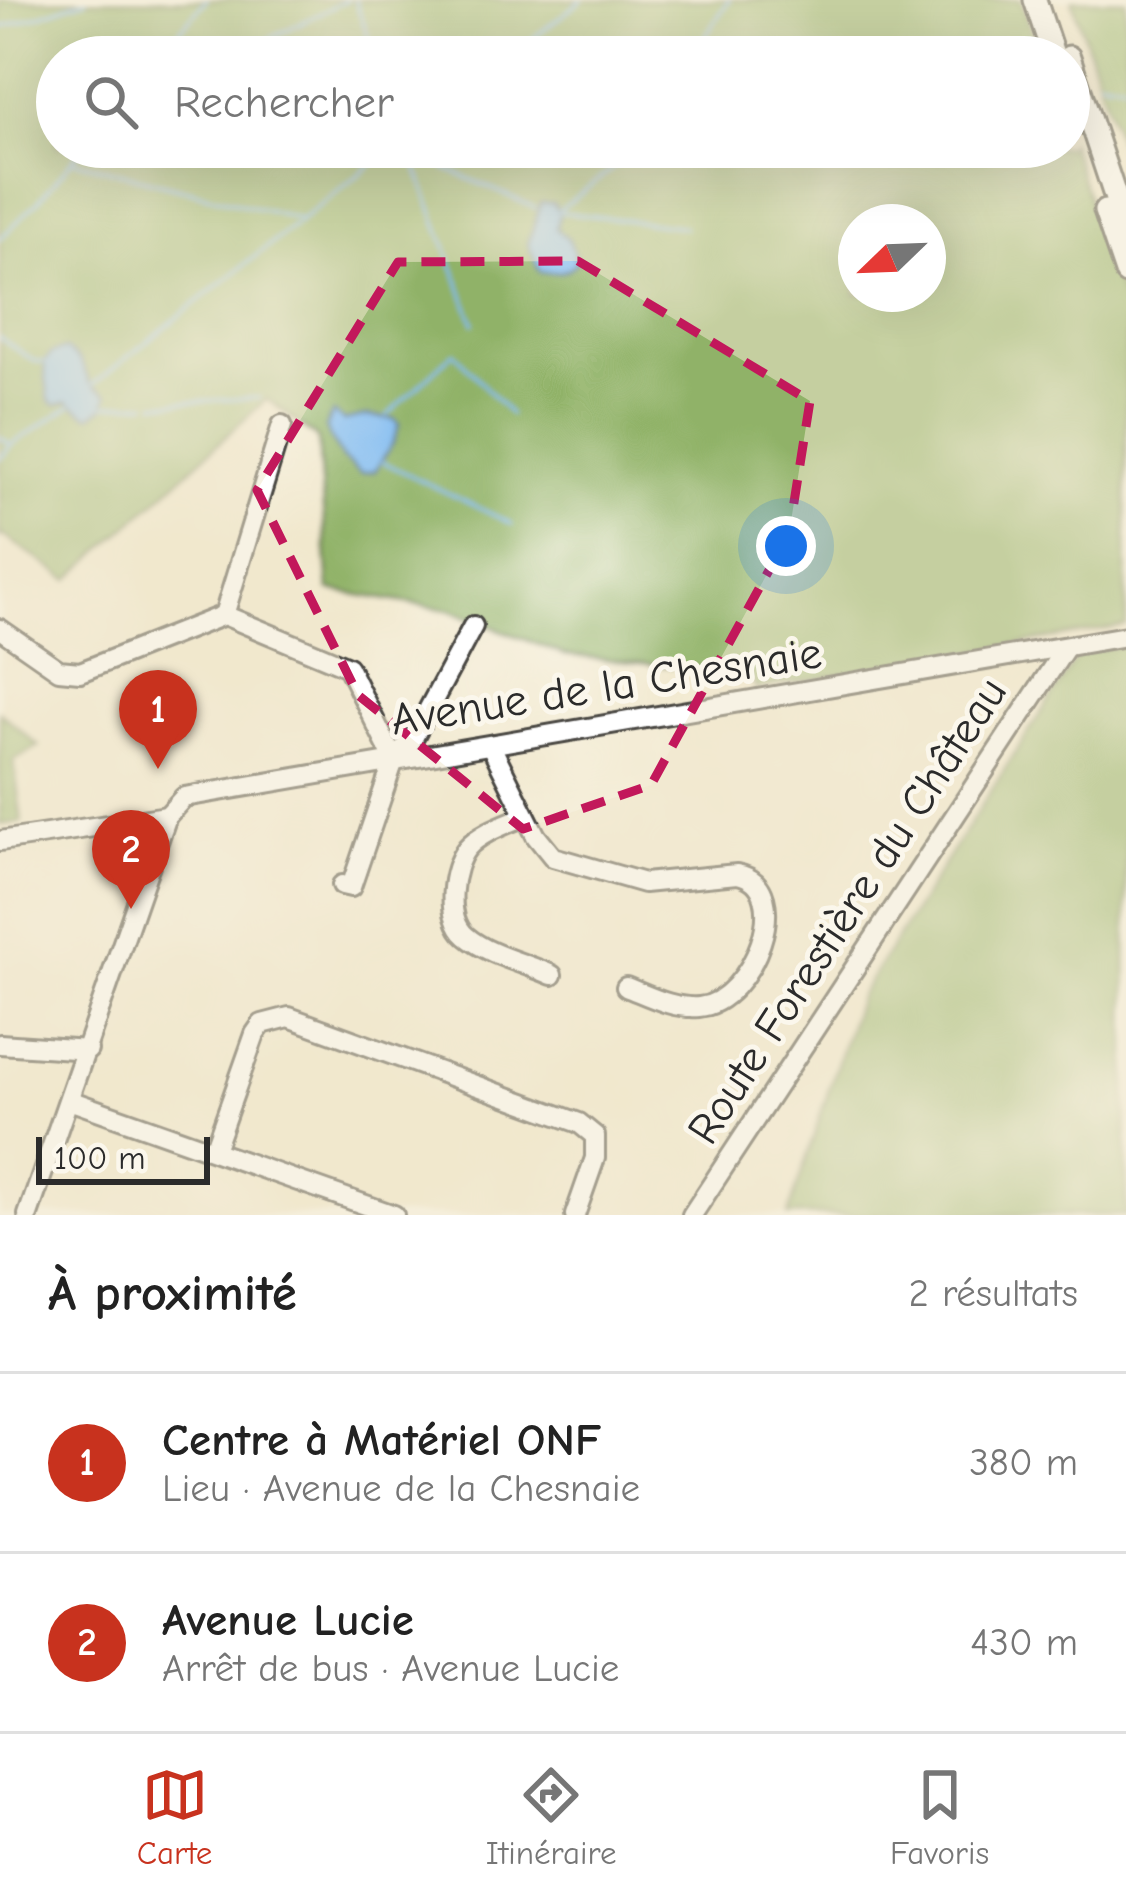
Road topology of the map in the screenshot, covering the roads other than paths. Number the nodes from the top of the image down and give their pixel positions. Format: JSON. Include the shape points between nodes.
{"nodes":[{"id":1,"x":1035,"y":0,"type":"edge"},
{"id":2,"x":1050,"y":0,"type":"edge"},
{"id":3,"x":1047,"y":36,"type":"edge"},
{"id":4,"x":1062,"y":36,"type":"edge"},
{"id":5,"x":1090,"y":120,"type":"edge"},
{"id":6,"x":1090,"y":165,"type":"edge"},
{"id":7,"x":1126,"y":229,"type":"edge"},
{"id":8,"x":1126,"y":273,"type":"edge"},
{"id":9,"x":281,"y":425,"type":"dead end"},
{"id":10,"x":224,"y":615,"type":"junction"},
{"id":11,"x":473,"y":626,"type":"dead end"},
{"id":12,"x":0,"y":629,"type":"edge"},
{"id":13,"x":1126,"y":636,"type":"edge"},
{"id":14,"x":1066,"y":647,"type":"junction"},
{"id":15,"x":490,"y":746,"type":"junction"},
{"id":16,"x":394,"y":760,"type":"junction"},
{"id":17,"x":167,"y":816,"type":"junction"},
{"id":18,"x":525,"y":816,"type":"junction"},
{"id":19,"x":0,"y":841,"type":"edge"},
{"id":20,"x":342,"y":885,"type":"dead end"},
{"id":21,"x":552,"y":975,"type":"dead end"},
{"id":22,"x":626,"y":987,"type":"dead end"},
{"id":23,"x":0,"y":1044,"type":"edge"},
{"id":24,"x":88,"y":1050,"type":"junction"},
{"id":25,"x":69,"y":1100,"type":"junction"},
{"id":26,"x":214,"y":1150,"type":"junction"},
{"id":27,"x":28,"y":1215,"type":"edge"},
{"id":28,"x":394,"y":1215,"type":"edge"},
{"id":29,"x":574,"y":1215,"type":"edge"},
{"id":30,"x":692,"y":1215,"type":"edge"}],
"edges":[{"from":1,"to":3,"type":"main road"},
{"from":2,"to":4,"type":"main road"},
{"from":5,"to":7,"type":"main road"},
{"from":6,"to":8,"type":"main road"},
{"from":9,"to":10,"type":"street"},
{"from":10,"to":12,"type":"street","via":[[80,672],[59,670]]},
{"from":10,"to":16,"type":"street","via":[[348,667]]},
{"from":11,"to":16,"type":"street"},
{"from":13,"to":14,"type":"street","name":"Avenue de la Chesnaie"},
{"from":14,"to":15,"type":"street","name":"Avenue de la Chesnaie"},
{"from":14,"to":30,"type":"street","name":"Route Forestière du Château"},
{"from":15,"to":16,"type":"street","name":"Avenue de la Chesnaie"},
{"from":15,"to":18,"type":"street"},
{"from":16,"to":17,"type":"street","name":"Avenue de la Chesnaie","via":[[184,797]]},
{"from":16,"to":20,"type":"street","via":[[351,887]]},
{"from":17,"to":19,"type":"street","name":"Avenue de la Chesnaie"},
{"from":17,"to":24,"type":"street"},
{"from":18,"to":21,"type":"street","via":[[464,852],[450,908],[469,939]]},
{"from":18,"to":22,"type":"street","via":[[554,857],[578,866],[644,884],[737,874],[760,886],[767,927],[725,1000],[685,1006]]},
{"from":23,"to":24,"type":"street"},
{"from":24,"to":25,"type":"street"},
{"from":25,"to":26,"type":"street"},
{"from":25,"to":27,"type":"street"},
{"from":26,"to":28,"type":"street"},
{"from":26,"to":29,"type":"street","via":[[255,1034],[289,1017],[579,1123],[595,1136],[596,1158]]}]}
